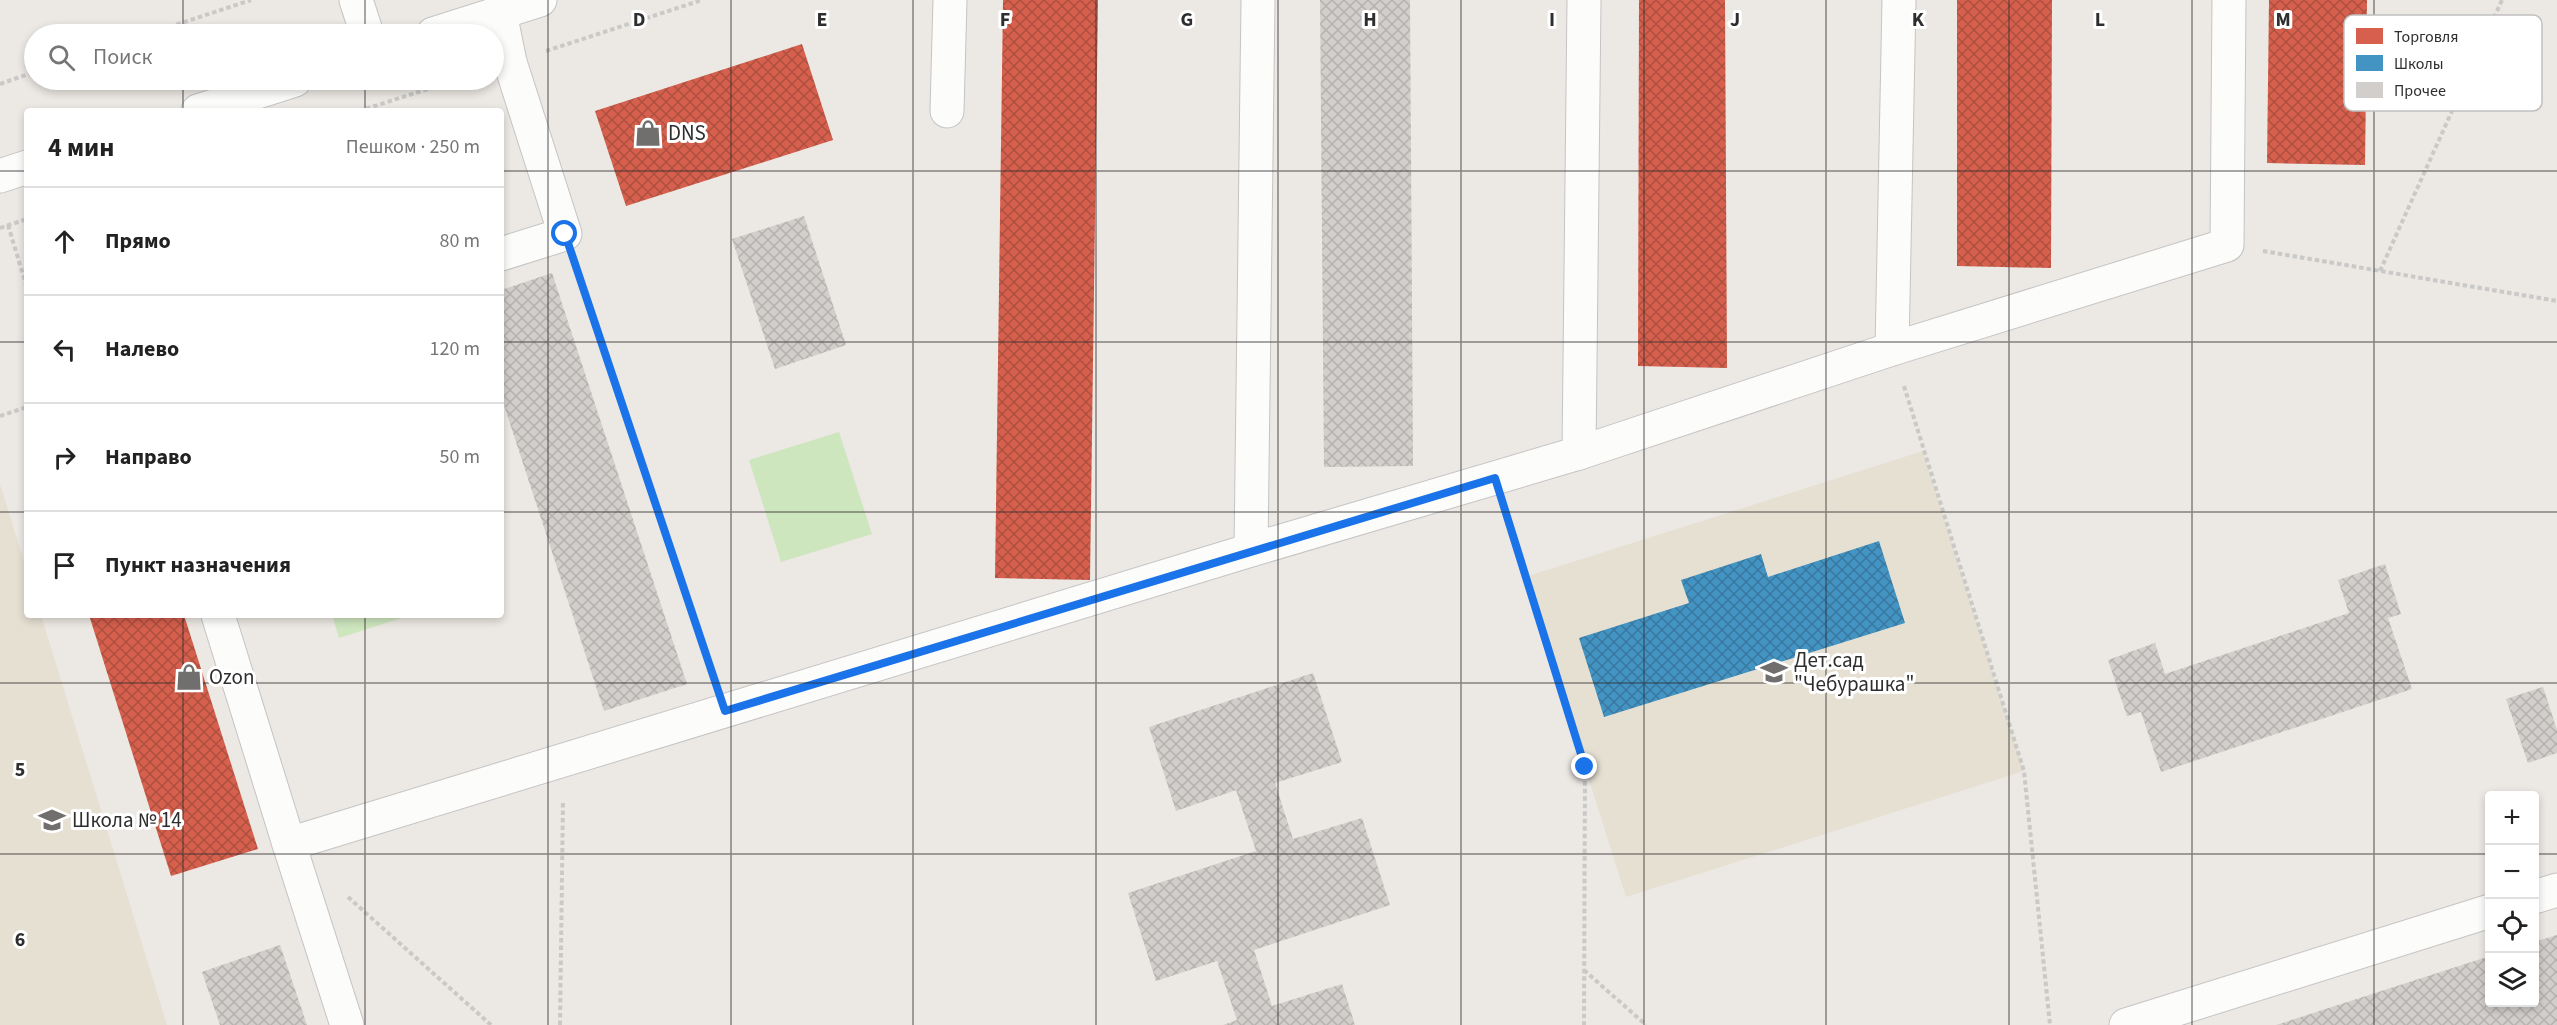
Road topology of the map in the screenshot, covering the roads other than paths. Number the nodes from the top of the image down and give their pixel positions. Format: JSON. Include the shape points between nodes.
{"nodes":[{"id":1,"x":356,"y":0,"type":"edge"},
{"id":2,"x":540,"y":0,"type":"edge"},
{"id":3,"x":950,"y":0,"type":"edge"},
{"id":4,"x":1258,"y":0,"type":"edge"},
{"id":5,"x":1584,"y":0,"type":"edge"},
{"id":6,"x":1899,"y":0,"type":"edge"},
{"id":7,"x":2229,"y":0,"type":"edge"},
{"id":8,"x":500,"y":13,"type":"junction"},
{"id":9,"x":364,"y":24,"type":"edge"},
{"id":10,"x":465,"y":24,"type":"edge"},
{"id":11,"x":502,"y":24,"type":"edge"},
{"id":12,"x":504,"y":33,"type":"edge"},
{"id":13,"x":264,"y":90,"type":"edge"},
{"id":14,"x":207,"y":108,"type":"edge"},
{"id":15,"x":947,"y":111,"type":"dead end"},
{"id":16,"x":24,"y":168,"type":"edge"},
{"id":17,"x":0,"y":176,"type":"edge"},
{"id":18,"x":504,"y":253,"type":"edge"},
{"id":19,"x":1892,"y":349,"type":"junction"},
{"id":20,"x":1579,"y":453,"type":"junction"},
{"id":21,"x":1251,"y":550,"type":"junction"},
{"id":22,"x":219,"y":618,"type":"edge"},
{"id":23,"x":290,"y":844,"type":"junction"},
{"id":24,"x":2557,"y":890,"type":"edge"},
{"id":25,"x":2539,"y":896,"type":"edge"},
{"id":26,"x":2485,"y":913,"type":"edge"},
{"id":27,"x":347,"y":1025,"type":"edge"},
{"id":28,"x":2126,"y":1025,"type":"edge"}],
"edges":[{"from":1,"to":9,"type":"street"},
{"from":2,"to":8,"type":"street"},
{"from":3,"to":15,"type":"street"},
{"from":4,"to":21,"type":"street"},
{"from":5,"to":20,"type":"street"},
{"from":6,"to":19,"type":"street"},
{"from":7,"to":19,"type":"street","via":[[2227,245]]},
{"from":8,"to":10,"type":"street"},
{"from":8,"to":11,"type":"street"},
{"from":12,"to":18,"type":"street","via":[[565,234]]},
{"from":13,"to":14,"type":"street"},
{"from":16,"to":17,"type":"street"},
{"from":19,"to":20,"type":"street"},
{"from":20,"to":21,"type":"street"},
{"from":21,"to":23,"type":"street"},
{"from":22,"to":23,"type":"street"},
{"from":23,"to":27,"type":"street"},
{"from":24,"to":25,"type":"street"},
{"from":26,"to":28,"type":"street"}]}
